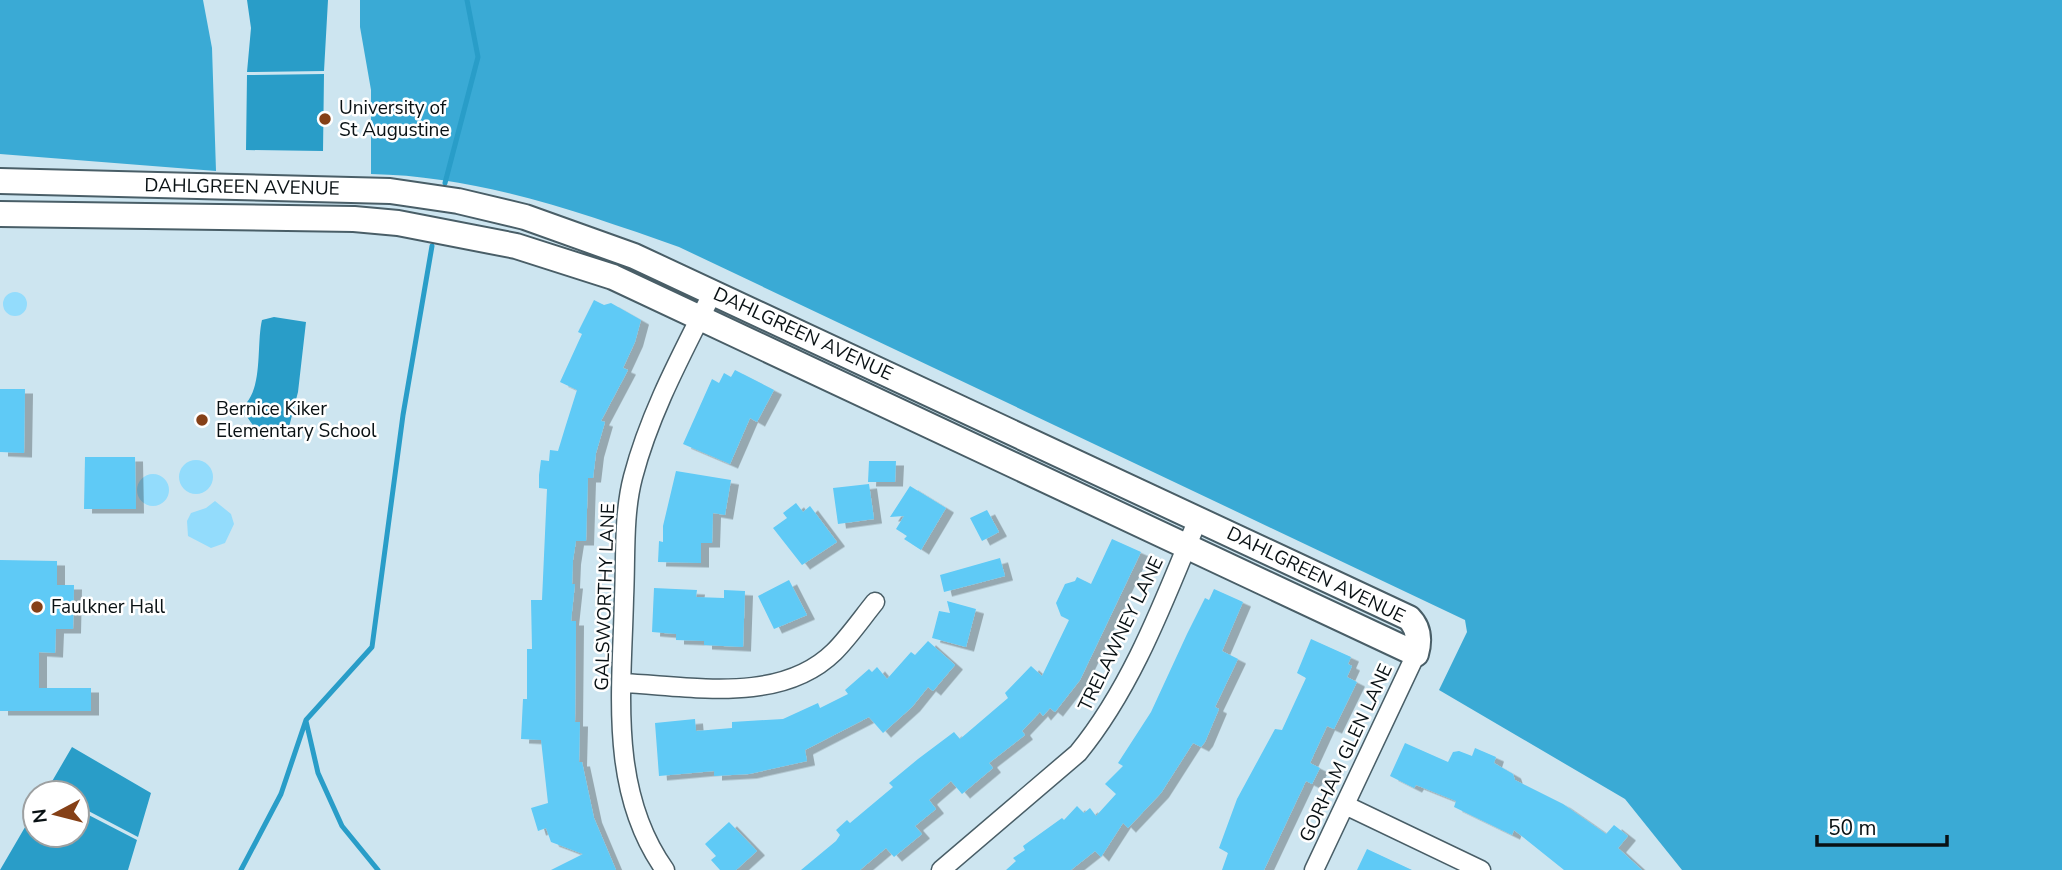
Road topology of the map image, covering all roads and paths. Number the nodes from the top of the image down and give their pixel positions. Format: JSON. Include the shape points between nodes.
{"nodes":[{"id":1,"x":0,"y":181,"type":"edge"},
{"id":2,"x":0,"y":214,"type":"edge"},
{"id":3,"x":713,"y":292,"type":"junction"},
{"id":4,"x":699,"y":320,"type":"junction"},
{"id":5,"x":1198,"y":519,"type":"junction"},
{"id":6,"x":1186,"y":546,"type":"junction"},
{"id":7,"x":875,"y":602,"type":"dead end"},
{"id":8,"x":1416,"y":654,"type":"junction"},
{"id":9,"x":622,"y":683,"type":"junction"},
{"id":10,"x":1345,"y":805,"type":"junction"},
{"id":11,"x":665,"y":870,"type":"edge"},
{"id":12,"x":942,"y":870,"type":"edge"},
{"id":13,"x":1314,"y":870,"type":"edge"},
{"id":14,"x":1481,"y":870,"type":"edge"}],
"edges":[{"from":1,"to":3,"type":"street","name":"DAHLGREEN AVENUE","via":[[345,189],[419,195],[525,216]]},
{"from":2,"to":4,"type":"street","name":"DAHLGREEN AVENUE","via":[[354,219],[427,227],[590,268]]},
{"from":3,"to":4,"type":"street","name":"GALSWORTHY LANE"},
{"from":3,"to":5,"type":"street","name":"DAHLGREEN AVENUE"},
{"from":4,"to":6,"type":"street","name":"DAHLGREEN AVENUE"},
{"from":4,"to":9,"type":"street","name":"GALSWORTHY LANE","via":[[655,411],[632,480],[626,524]]},
{"from":5,"to":6,"type":"street","name":"TRELAWNEY LANE"},
{"from":5,"to":8,"type":"street","name":"DAHLGREEN AVENUE","via":[[1409,618],[1419,637]]},
{"from":6,"to":8,"type":"street","name":"DAHLGREEN AVENUE"},
{"from":6,"to":12,"type":"street","name":"TRELAWNEY LANE","via":[[1120,692],[1097,731],[1078,753]]},
{"from":7,"to":9,"type":"street","via":[[833,653],[782,681],[744,688]]},
{"from":8,"to":10,"type":"street","name":"GORHAM GLEN LANE"},
{"from":9,"to":11,"type":"street","name":"GALSWORTHY LANE","via":[[622,754],[630,796]]},
{"from":10,"to":13,"type":"street","name":"GORHAM GLEN LANE"},
{"from":10,"to":14,"type":"street"}]}
